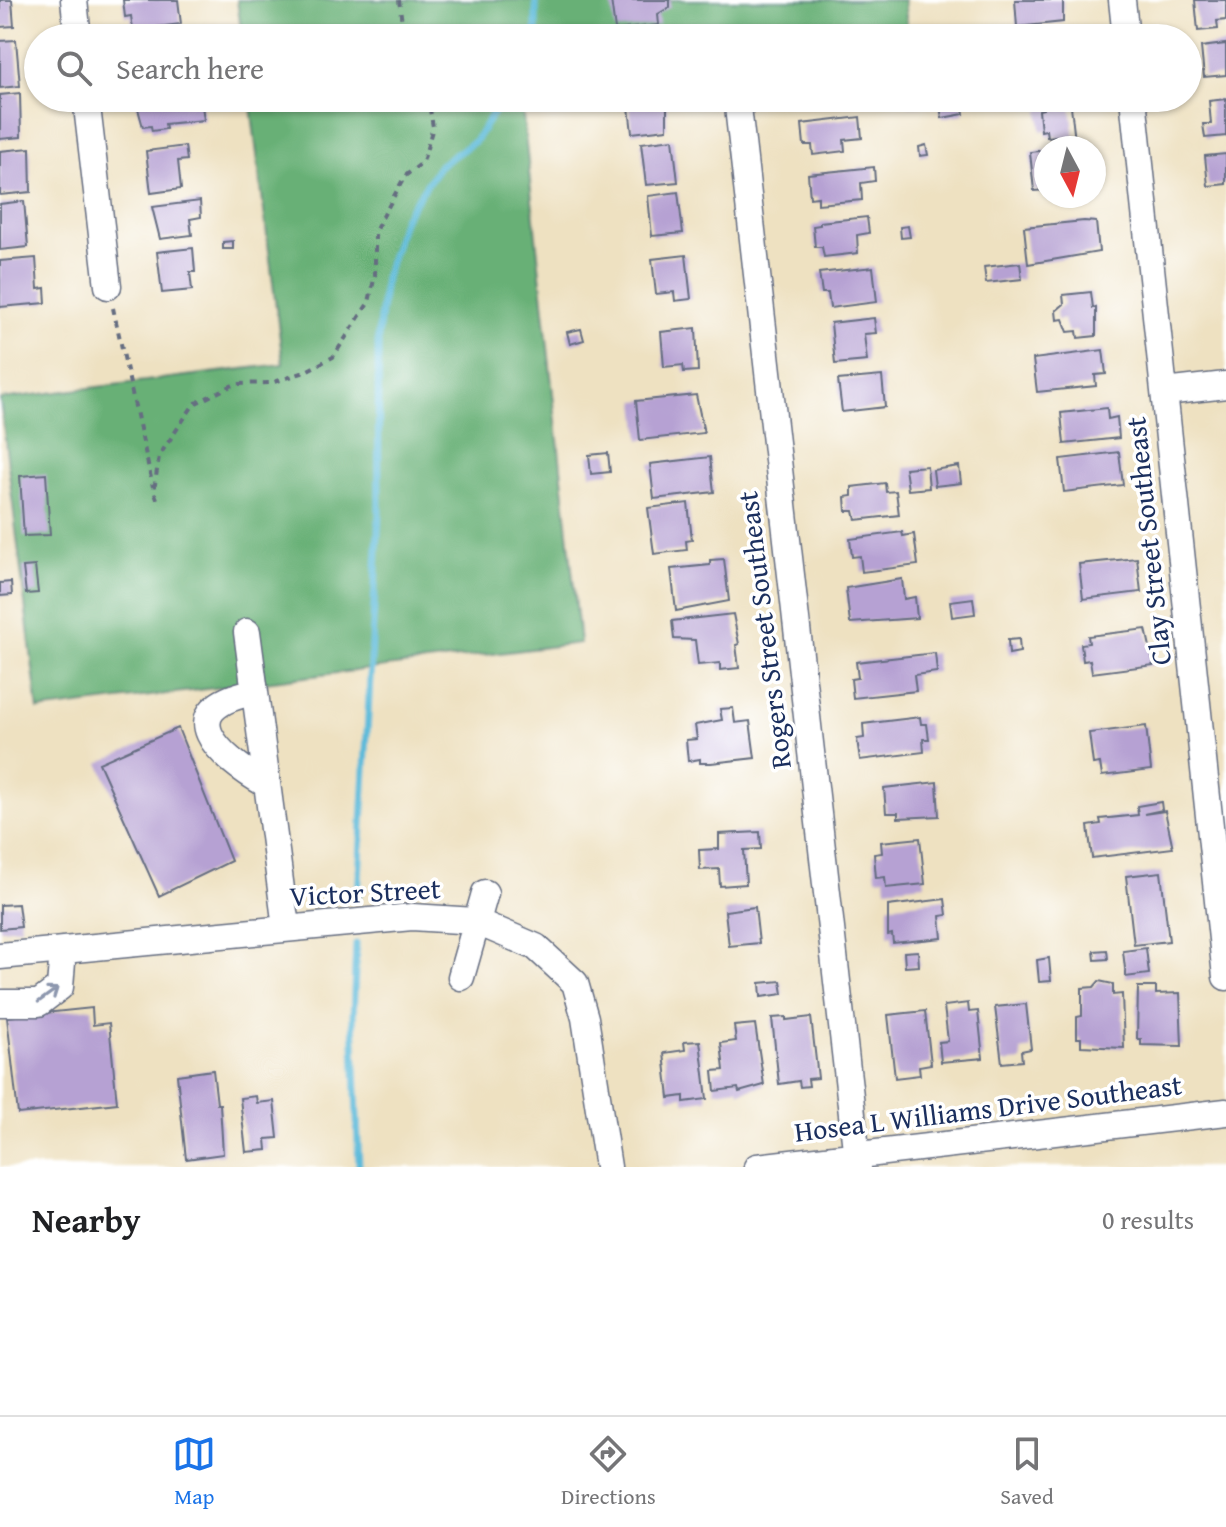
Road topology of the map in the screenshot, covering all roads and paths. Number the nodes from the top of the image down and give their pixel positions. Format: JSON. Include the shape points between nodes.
{"nodes":[{"id":1,"x":74,"y":0,"type":"edge"},
{"id":2,"x":399,"y":0,"type":"edge"},
{"id":3,"x":1122,"y":0,"type":"edge"},
{"id":4,"x":77,"y":24,"type":"edge"},
{"id":5,"x":402,"y":24,"type":"edge"},
{"id":6,"x":1125,"y":24,"type":"edge"},
{"id":7,"x":88,"y":112,"type":"edge"},
{"id":8,"x":430,"y":112,"type":"edge"},
{"id":9,"x":739,"y":112,"type":"edge"},
{"id":10,"x":1135,"y":112,"type":"edge"},
{"id":11,"x":108,"y":286,"type":"joint"},
{"id":12,"x":1226,"y":385,"type":"edge"},
{"id":13,"x":1165,"y":392,"type":"junction"},
{"id":14,"x":154,"y":491,"type":"junction"},
{"id":15,"x":157,"y":499,"type":"dead end"},
{"id":16,"x":247,"y":632,"type":"dead end"},
{"id":17,"x":254,"y":692,"type":"junction"},
{"id":18,"x":1214,"y":756,"type":"edge"},
{"id":19,"x":266,"y":784,"type":"junction"},
{"id":20,"x":1219,"y":839,"type":"edge"},
{"id":21,"x":485,"y":893,"type":"dead end"},
{"id":22,"x":475,"y":921,"type":"junction"},
{"id":23,"x":286,"y":927,"type":"junction"},
{"id":24,"x":63,"y":950,"type":"junction"},
{"id":25,"x":0,"y":956,"type":"edge"},
{"id":26,"x":1225,"y":962,"type":"edge"},
{"id":27,"x":461,"y":977,"type":"dead end"},
{"id":28,"x":0,"y":1003,"type":"edge"},
{"id":29,"x":1226,"y":1112,"type":"edge"},
{"id":30,"x":858,"y":1161,"type":"edge"},
{"id":31,"x":608,"y":1167,"type":"edge"},
{"id":32,"x":757,"y":1167,"type":"edge"}],
"edges":[{"from":1,"to":4,"type":"street"},
{"from":2,"to":5,"type":"path"},
{"from":3,"to":6,"type":"street"},
{"from":7,"to":11,"type":"street"},
{"from":8,"to":14,"type":"path","via":[[433,127],[423,162],[405,176],[375,231],[369,302],[333,357],[271,383],[235,384],[194,404],[159,456]]},
{"from":9,"to":30,"type":"street","name":"Rogers Street Southeast"},
{"from":10,"to":13,"type":"street","name":"Clay Street Southeast"},
{"from":11,"to":14,"type":"path"},
{"from":12,"to":13,"type":"street"},
{"from":13,"to":18,"type":"street","name":"Clay Street Southeast"},
{"from":14,"to":15,"type":"path"},
{"from":16,"to":17,"type":"street"},
{"from":17,"to":19,"type":"street"},
{"from":17,"to":19,"type":"street","via":[[218,702],[208,722],[222,754]]},
{"from":18,"to":20,"type":"street","name":"Clay Street Southeast"},
{"from":19,"to":23,"type":"street"},
{"from":20,"to":26,"type":"street","name":"Clay Street Southeast"},
{"from":21,"to":22,"type":"street"},
{"from":22,"to":23,"type":"street","name":"Victor Street","via":[[412,917]]},
{"from":22,"to":27,"type":"street"},
{"from":22,"to":31,"type":"street","name":"Victor Street","via":[[536,947],[575,983]]},
{"from":23,"to":24,"type":"street","name":"Victor Street"},
{"from":24,"to":25,"type":"street","name":"Victor Street"},
{"from":28,"to":24,"type":"street","one_way":true,"via":[[39,1003],[60,987]]},
{"from":29,"to":30,"type":"street","name":"Hosea L Williams Drive Southeast"},
{"from":30,"to":32,"type":"street","name":"Hosea L Williams Drive Southeast"}]}
